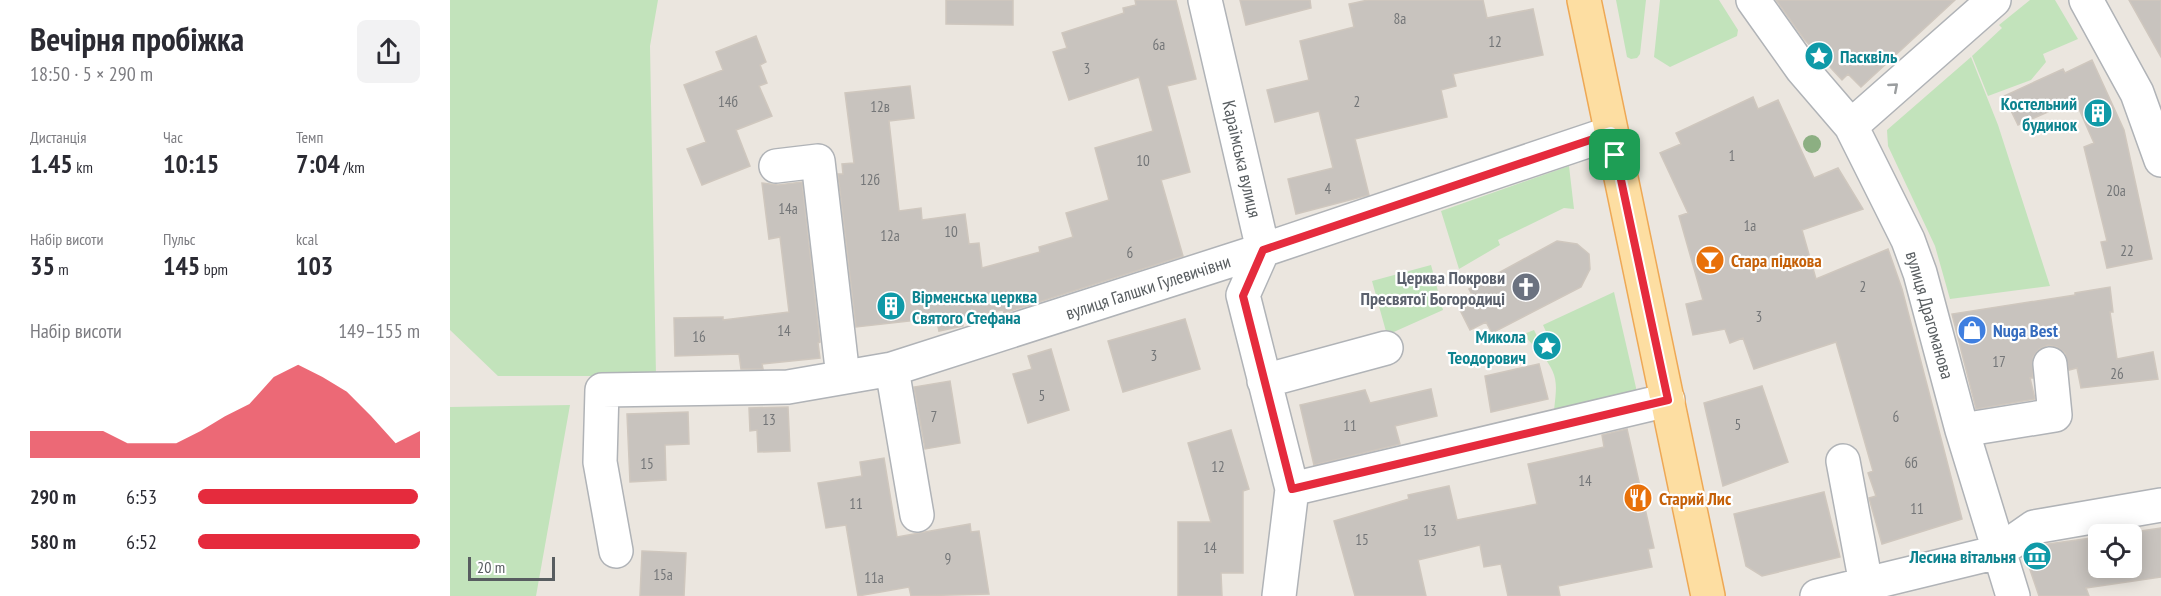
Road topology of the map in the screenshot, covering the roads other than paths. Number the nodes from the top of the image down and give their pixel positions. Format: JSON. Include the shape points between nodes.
{"nodes":[{"id":1,"x":1205,"y":0,"type":"edge"},
{"id":2,"x":1584,"y":0,"type":"edge"},
{"id":3,"x":1754,"y":0,"type":"edge"},
{"id":4,"x":1994,"y":0,"type":"edge"},
{"id":5,"x":2086,"y":0,"type":"edge"},
{"id":6,"x":2153,"y":109,"type":"edge"},
{"id":7,"x":1851,"y":126,"type":"junction"},
{"id":8,"x":1611,"y":133,"type":"junction"},
{"id":9,"x":2161,"y":160,"type":"edge"},
{"id":10,"x":776,"y":166,"type":"dead end"},
{"id":11,"x":1263,"y":250,"type":"junction"},
{"id":12,"x":1386,"y":348,"type":"dead end"},
{"id":13,"x":2050,"y":364,"type":"dead end"},
{"id":14,"x":892,"y":369,"type":"junction"},
{"id":15,"x":843,"y":377,"type":"junction"},
{"id":16,"x":1264,"y":381,"type":"junction"},
{"id":17,"x":1668,"y":400,"type":"junction"},
{"id":18,"x":1962,"y":430,"type":"junction"},
{"id":19,"x":1843,"y":461,"type":"dead end"},
{"id":20,"x":1292,"y":489,"type":"junction"},
{"id":21,"x":2161,"y":505,"type":"edge"},
{"id":22,"x":916,"y":515,"type":"dead end"},
{"id":23,"x":616,"y":551,"type":"dead end"},
{"id":24,"x":1998,"y":552,"type":"junction"},
{"id":25,"x":1866,"y":584,"type":"junction"},
{"id":26,"x":1916,"y":584,"type":"edge"},
{"id":27,"x":1278,"y":596,"type":"edge"},
{"id":28,"x":1708,"y":596,"type":"edge"},
{"id":29,"x":1817,"y":596,"type":"edge"},
{"id":30,"x":2013,"y":596,"type":"edge"}],
"edges":[{"from":1,"to":11,"type":"street","name":"Караїмська вулиця"},
{"from":2,"to":8,"type":"main road"},
{"from":3,"to":7,"type":"street","name":"вулиця Драгоманова","via":[[1802,69]]},
{"from":7,"to":4,"type":"street","one_way":true},
{"from":5,"to":6,"type":"street"},
{"from":6,"to":9,"type":"street"},
{"from":7,"to":18,"type":"street","name":"вулиця Драгоманова","via":[[1908,240]]},
{"from":8,"to":11,"type":"street","name":"вулиця Галшки Гулевичівни"},
{"from":8,"to":17,"type":"main road"},
{"from":10,"to":15,"type":"street","via":[[818,161]]},
{"from":11,"to":14,"type":"street","name":"вулиця Галшки Гулевичівни"},
{"from":11,"to":16,"type":"street","via":[[1243,296]]},
{"from":12,"to":16,"type":"street"},
{"from":13,"to":18,"type":"street","via":[[2055,415]]},
{"from":14,"to":15,"type":"street","name":"вулиця Галшки Гулевичівни"},
{"from":14,"to":22,"type":"street"},
{"from":15,"to":23,"type":"street","name":"вулиця Галшки Гулевичівни","via":[[788,387],[602,390],[600,462]]},
{"from":16,"to":20,"type":"street"},
{"from":17,"to":20,"type":"street"},
{"from":17,"to":28,"type":"main road"},
{"from":18,"to":24,"type":"street","name":"вулиця Драгоманова"},
{"from":19,"to":25,"type":"street"},
{"from":20,"to":27,"type":"street"},
{"from":21,"to":24,"type":"street","via":[[2034,527]]},
{"from":24,"to":26,"type":"street"},
{"from":24,"to":30,"type":"street","name":"вулиця Драгоманова"},
{"from":25,"to":26,"type":"street"},
{"from":25,"to":29,"type":"street"}]}
